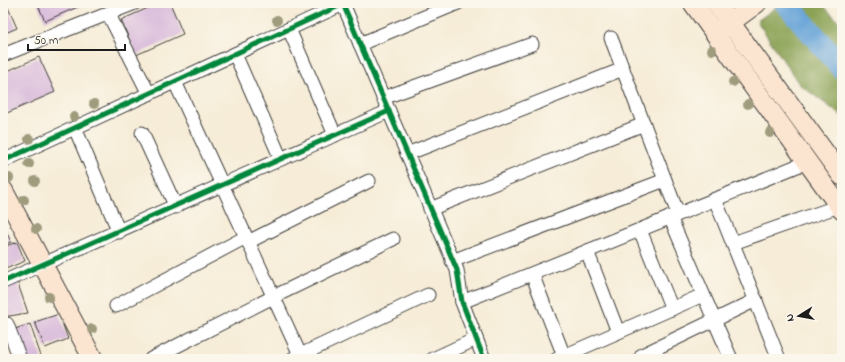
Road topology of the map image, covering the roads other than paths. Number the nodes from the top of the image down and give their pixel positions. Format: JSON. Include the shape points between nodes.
{"nodes":[{"id":1,"x":135,"y":3,"type":"edge"},
{"id":2,"x":458,"y":3,"type":"edge"},
{"id":3,"x":693,"y":3,"type":"edge"},
{"id":4,"x":756,"y":4,"type":"edge"},
{"id":5,"x":724,"y":9,"type":"edge"},
{"id":6,"x":108,"y":13,"type":"junction"},
{"id":7,"x":710,"y":27,"type":"junction"},
{"id":8,"x":289,"y":29,"type":"junction"},
{"id":9,"x":611,"y":38,"type":"dead end"},
{"id":10,"x":360,"y":44,"type":"junction"},
{"id":11,"x":532,"y":44,"type":"dead end"},
{"id":12,"x":235,"y":54,"type":"junction"},
{"id":13,"x":3,"y":55,"type":"edge"},
{"id":14,"x":623,"y":69,"type":"junction"},
{"id":15,"x":175,"y":82,"type":"junction"},
{"id":16,"x":149,"y":94,"type":"junction"},
{"id":17,"x":383,"y":98,"type":"junction"},
{"id":18,"x":389,"y":111,"type":"junction"},
{"id":19,"x":644,"y":124,"type":"junction"},
{"id":20,"x":75,"y":128,"type":"junction"},
{"id":21,"x":142,"y":133,"type":"dead end"},
{"id":22,"x":335,"y":135,"type":"junction"},
{"id":23,"x":407,"y":154,"type":"junction"},
{"id":24,"x":281,"y":159,"type":"junction"},
{"id":25,"x":3,"y":161,"type":"edge"},
{"id":26,"x":807,"y":162,"type":"junction"},
{"id":27,"x":842,"y":176,"type":"edge"},
{"id":28,"x":665,"y":180,"type":"junction"},
{"id":29,"x":369,"y":181,"type":"dead end"},
{"id":30,"x":222,"y":186,"type":"junction"},
{"id":31,"x":3,"y":190,"type":"edge"},
{"id":32,"x":715,"y":200,"type":"junction"},
{"id":33,"x":176,"y":207,"type":"junction"},
{"id":34,"x":840,"y":208,"type":"edge"},
{"id":35,"x":430,"y":209,"type":"junction"},
{"id":36,"x":9,"y":214,"type":"edge"},
{"id":37,"x":674,"y":216,"type":"junction"},
{"id":38,"x":640,"y":230,"type":"junction"},
{"id":39,"x":119,"y":232,"type":"junction"},
{"id":40,"x":393,"y":238,"type":"dead end"},
{"id":41,"x":247,"y":239,"type":"junction"},
{"id":42,"x":732,"y":243,"type":"junction"},
{"id":43,"x":587,"y":251,"type":"junction"},
{"id":44,"x":452,"y":261,"type":"junction"},
{"id":45,"x":45,"y":265,"type":"junction"},
{"id":46,"x":532,"y":274,"type":"junction"},
{"id":47,"x":3,"y":282,"type":"edge"},
{"id":48,"x":428,"y":295,"type":"dead end"},
{"id":49,"x":703,"y":295,"type":"junction"},
{"id":50,"x":273,"y":296,"type":"junction"},
{"id":51,"x":756,"y":300,"type":"junction"},
{"id":52,"x":462,"y":302,"type":"junction"},
{"id":53,"x":116,"y":306,"type":"dead end"},
{"id":54,"x":672,"y":308,"type":"junction"},
{"id":55,"x":714,"y":320,"type":"junction"},
{"id":56,"x":7,"y":324,"type":"dead end"},
{"id":57,"x":618,"y":332,"type":"junction"},
{"id":58,"x":476,"y":339,"type":"junction"},
{"id":59,"x":298,"y":358,"type":"edge"},
{"id":60,"x":560,"y":358,"type":"edge"},
{"id":61,"x":20,"y":359,"type":"edge"},
{"id":62,"x":93,"y":359,"type":"edge"},
{"id":63,"x":151,"y":359,"type":"edge"},
{"id":64,"x":433,"y":359,"type":"edge"},
{"id":65,"x":484,"y":359,"type":"edge"},
{"id":66,"x":640,"y":359,"type":"edge"},
{"id":67,"x":731,"y":359,"type":"edge"},
{"id":68,"x":779,"y":359,"type":"edge"}],
"edges":[{"from":1,"to":6,"type":"street"},
{"from":2,"to":10,"type":"street"},
{"from":3,"to":7,"type":"street"},
{"from":4,"to":5,"type":"street"},
{"from":5,"to":7,"type":"street"},
{"from":5,"to":27,"type":"street"},
{"from":6,"to":13,"type":"street"},
{"from":6,"to":16,"type":"street"},
{"from":7,"to":26,"type":"street"},
{"from":8,"to":10,"type":"street","via":[[343,4]]},
{"from":8,"to":12,"type":"street"},
{"from":8,"to":22,"type":"street"},
{"from":9,"to":14,"type":"street"},
{"from":10,"to":17,"type":"street"},
{"from":11,"to":17,"type":"street"},
{"from":12,"to":15,"type":"street"},
{"from":12,"to":24,"type":"street"},
{"from":14,"to":19,"type":"street"},
{"from":14,"to":23,"type":"street"},
{"from":15,"to":16,"type":"street"},
{"from":15,"to":30,"type":"street"},
{"from":16,"to":20,"type":"street"},
{"from":17,"to":18,"type":"street"},
{"from":18,"to":22,"type":"street"},
{"from":18,"to":23,"type":"street"},
{"from":19,"to":28,"type":"street"},
{"from":19,"to":35,"type":"street"},
{"from":20,"to":25,"type":"street"},
{"from":20,"to":39,"type":"street"},
{"from":21,"to":33,"type":"street"},
{"from":22,"to":24,"type":"street"},
{"from":23,"to":35,"type":"street"},
{"from":24,"to":30,"type":"street"},
{"from":26,"to":32,"type":"street"},
{"from":26,"to":34,"type":"street"},
{"from":28,"to":37,"type":"street"},
{"from":28,"to":44,"type":"street"},
{"from":29,"to":41,"type":"street"},
{"from":30,"to":33,"type":"street"},
{"from":30,"to":41,"type":"street"},
{"from":31,"to":36,"type":"street"},
{"from":32,"to":37,"type":"street"},
{"from":32,"to":42,"type":"street"},
{"from":33,"to":39,"type":"street"},
{"from":34,"to":42,"type":"street"},
{"from":35,"to":44,"type":"street"},
{"from":36,"to":45,"type":"street"},
{"from":37,"to":38,"type":"street"},
{"from":37,"to":49,"type":"street"},
{"from":38,"to":43,"type":"street"},
{"from":38,"to":54,"type":"street"},
{"from":39,"to":45,"type":"street"},
{"from":40,"to":50,"type":"street"},
{"from":41,"to":50,"type":"street"},
{"from":41,"to":53,"type":"street"},
{"from":42,"to":51,"type":"street"},
{"from":43,"to":46,"type":"street"},
{"from":43,"to":57,"type":"street"},
{"from":44,"to":52,"type":"street"},
{"from":45,"to":47,"type":"street"},
{"from":45,"to":62,"type":"street"},
{"from":46,"to":52,"type":"street"},
{"from":46,"to":60,"type":"street"},
{"from":48,"to":59,"type":"street"},
{"from":49,"to":54,"type":"street"},
{"from":49,"to":55,"type":"street"},
{"from":50,"to":59,"type":"street"},
{"from":50,"to":63,"type":"street"},
{"from":51,"to":55,"type":"street"},
{"from":51,"to":68,"type":"street"},
{"from":52,"to":58,"type":"street"},
{"from":54,"to":57,"type":"street"},
{"from":55,"to":66,"type":"street"},
{"from":55,"to":67,"type":"street"},
{"from":56,"to":61,"type":"street"},
{"from":57,"to":60,"type":"street"},
{"from":58,"to":64,"type":"street"},
{"from":58,"to":65,"type":"street"}]}
